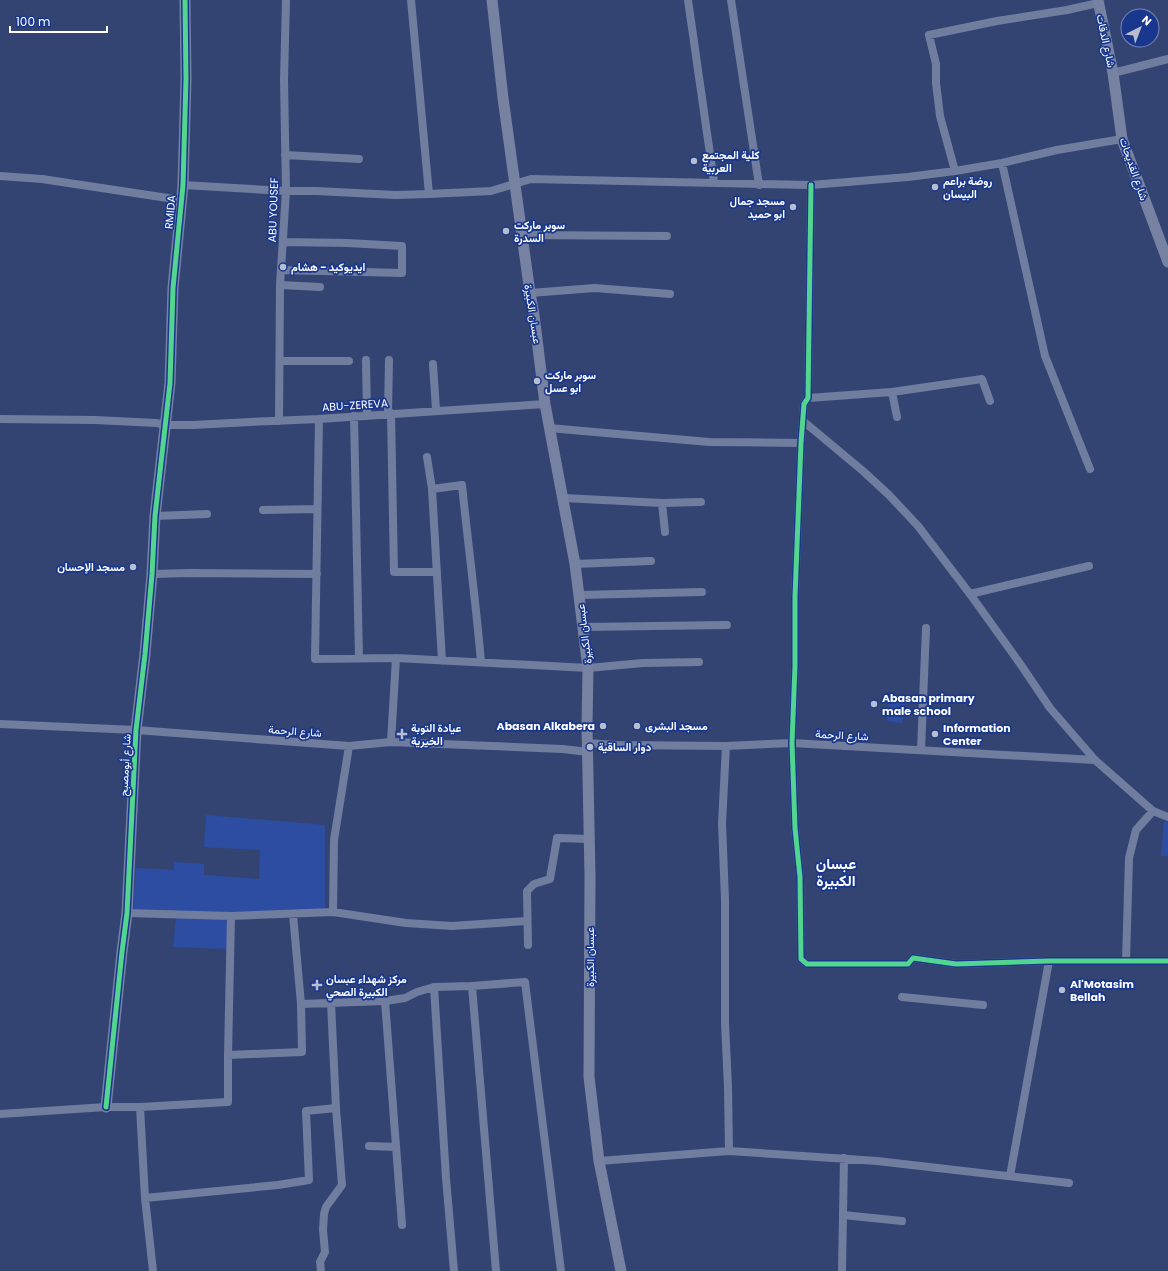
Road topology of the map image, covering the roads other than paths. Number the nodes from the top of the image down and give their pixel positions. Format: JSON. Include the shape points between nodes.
{"nodes":[{"id":1,"x":184,"y":0,"type":"edge"},
{"id":2,"x":286,"y":0,"type":"edge"},
{"id":3,"x":411,"y":0,"type":"edge"},
{"id":4,"x":492,"y":0,"type":"edge"},
{"id":5,"x":688,"y":0,"type":"edge"},
{"id":6,"x":731,"y":0,"type":"edge"},
{"id":7,"x":1098,"y":1,"type":"edge"},
{"id":8,"x":1168,"y":59,"type":"edge"},
{"id":9,"x":1113,"y":73,"type":"junction"},
{"id":10,"x":1122,"y":139,"type":"junction"},
{"id":11,"x":285,"y":155,"type":"junction"},
{"id":12,"x":358,"y":158,"type":"dead end"},
{"id":13,"x":1002,"y":163,"type":"junction"},
{"id":14,"x":955,"y":171,"type":"junction"},
{"id":15,"x":0,"y":176,"type":"edge"},
{"id":16,"x":714,"y":182,"type":"junction"},
{"id":17,"x":514,"y":184,"type":"junction"},
{"id":18,"x":183,"y":185,"type":"junction"},
{"id":19,"x":759,"y":185,"type":"junction"},
{"id":20,"x":810,"y":185,"type":"junction"},
{"id":21,"x":286,"y":191,"type":"junction"},
{"id":22,"x":429,"y":194,"type":"junction"},
{"id":23,"x":182,"y":200,"type":"junction"},
{"id":24,"x":522,"y":235,"type":"junction"},
{"id":25,"x":667,"y":236,"type":"dead end"},
{"id":26,"x":283,"y":242,"type":"junction"},
{"id":27,"x":1168,"y":262,"type":"edge"},
{"id":28,"x":281,"y":270,"type":"junction"},
{"id":29,"x":280,"y":285,"type":"junction"},
{"id":30,"x":320,"y":287,"type":"dead end"},
{"id":31,"x":530,"y":293,"type":"junction"},
{"id":32,"x":670,"y":294,"type":"dead end"},
{"id":33,"x":366,"y":360,"type":"dead end"},
{"id":34,"x":389,"y":360,"type":"dead end"},
{"id":35,"x":280,"y":361,"type":"junction"},
{"id":36,"x":349,"y":361,"type":"dead end"},
{"id":37,"x":432,"y":364,"type":"dead end"},
{"id":38,"x":892,"y":392,"type":"junction"},
{"id":39,"x":808,"y":398,"type":"junction"},
{"id":40,"x":990,"y":401,"type":"dead end"},
{"id":41,"x":545,"y":404,"type":"junction"},
{"id":42,"x":436,"y":410,"type":"junction"},
{"id":43,"x":389,"y":414,"type":"junction"},
{"id":44,"x":354,"y":416,"type":"junction"},
{"id":45,"x":366,"y":416,"type":"junction"},
{"id":46,"x":897,"y":417,"type":"dead end"},
{"id":47,"x":0,"y":419,"type":"edge"},
{"id":48,"x":319,"y":419,"type":"junction"},
{"id":49,"x":279,"y":421,"type":"junction"},
{"id":50,"x":803,"y":421,"type":"junction"},
{"id":51,"x":166,"y":425,"type":"junction"},
{"id":52,"x":549,"y":428,"type":"junction"},
{"id":53,"x":802,"y":443,"type":"junction"},
{"id":54,"x":427,"y":457,"type":"dead end"},
{"id":55,"x":1090,"y":469,"type":"dead end"},
{"id":56,"x":432,"y":489,"type":"junction"},
{"id":57,"x":563,"y":498,"type":"junction"},
{"id":58,"x":701,"y":502,"type":"dead end"},
{"id":59,"x":662,"y":503,"type":"junction"},
{"id":60,"x":317,"y":509,"type":"junction"},
{"id":61,"x":262,"y":510,"type":"dead end"},
{"id":62,"x":207,"y":514,"type":"dead end"},
{"id":63,"x":155,"y":516,"type":"junction"},
{"id":64,"x":665,"y":532,"type":"dead end"},
{"id":65,"x":651,"y":561,"type":"dead end"},
{"id":66,"x":575,"y":564,"type":"junction"},
{"id":67,"x":1089,"y":566,"type":"dead end"},
{"id":68,"x":437,"y":572,"type":"junction"},
{"id":69,"x":152,"y":574,"type":"junction"},
{"id":70,"x":317,"y":574,"type":"junction"},
{"id":71,"x":702,"y":592,"type":"dead end"},
{"id":72,"x":970,"y":594,"type":"junction"},
{"id":73,"x":579,"y":595,"type":"junction"},
{"id":74,"x":727,"y":625,"type":"dead end"},
{"id":75,"x":583,"y":626,"type":"junction"},
{"id":76,"x":926,"y":628,"type":"dead end"},
{"id":77,"x":359,"y":658,"type":"junction"},
{"id":78,"x":396,"y":658,"type":"junction"},
{"id":79,"x":442,"y":660,"type":"junction"},
{"id":80,"x":481,"y":662,"type":"junction"},
{"id":81,"x":699,"y":662,"type":"dead end"},
{"id":82,"x":588,"y":668,"type":"junction"},
{"id":83,"x":0,"y":724,"type":"edge"},
{"id":84,"x":136,"y":730,"type":"junction"},
{"id":85,"x":391,"y":742,"type":"junction"},
{"id":86,"x":792,"y":743,"type":"junction"},
{"id":87,"x":349,"y":746,"type":"junction"},
{"id":88,"x":726,"y":746,"type":"junction"},
{"id":89,"x":587,"y":747,"type":"junction"},
{"id":90,"x":921,"y":750,"type":"junction"},
{"id":91,"x":1095,"y":760,"type":"junction"},
{"id":92,"x":1153,"y":810,"type":"junction"},
{"id":93,"x":1168,"y":818,"type":"edge"},
{"id":94,"x":590,"y":839,"type":"junction"},
{"id":95,"x":333,"y":912,"type":"junction"},
{"id":96,"x":127,"y":913,"type":"junction"},
{"id":97,"x":293,"y":914,"type":"junction"},
{"id":98,"x":231,"y":916,"type":"junction"},
{"id":99,"x":527,"y":921,"type":"junction"},
{"id":100,"x":528,"y":944,"type":"dead end"},
{"id":101,"x":1126,"y":960,"type":"junction"},
{"id":102,"x":1049,"y":961,"type":"junction"},
{"id":103,"x":1168,"y":961,"type":"edge"},
{"id":104,"x":472,"y":986,"type":"junction"},
{"id":105,"x":434,"y":987,"type":"junction"},
{"id":106,"x":902,"y":997,"type":"dead end"},
{"id":107,"x":385,"y":1001,"type":"junction"},
{"id":108,"x":331,"y":1003,"type":"junction"},
{"id":109,"x":301,"y":1004,"type":"junction"},
{"id":110,"x":983,"y":1005,"type":"dead end"},
{"id":111,"x":228,"y":1054,"type":"junction"},
{"id":112,"x":106,"y":1107,"type":"junction"},
{"id":113,"x":140,"y":1107,"type":"junction"},
{"id":114,"x":336,"y":1108,"type":"junction"},
{"id":115,"x":0,"y":1114,"type":"edge"},
{"id":116,"x":369,"y":1146,"type":"dead end"},
{"id":117,"x":396,"y":1147,"type":"junction"},
{"id":118,"x":729,"y":1151,"type":"junction"},
{"id":119,"x":844,"y":1158,"type":"junction"},
{"id":120,"x":599,"y":1161,"type":"junction"},
{"id":121,"x":1010,"y":1176,"type":"junction"},
{"id":122,"x":1069,"y":1183,"type":"dead end"},
{"id":123,"x":145,"y":1198,"type":"junction"},
{"id":124,"x":843,"y":1215,"type":"junction"},
{"id":125,"x":902,"y":1220,"type":"dead end"},
{"id":126,"x":402,"y":1225,"type":"dead end"},
{"id":127,"x":153,"y":1271,"type":"edge"},
{"id":128,"x":321,"y":1271,"type":"edge"},
{"id":129,"x":454,"y":1271,"type":"edge"},
{"id":130,"x":496,"y":1271,"type":"edge"},
{"id":131,"x":561,"y":1271,"type":"edge"},
{"id":132,"x":621,"y":1271,"type":"edge"},
{"id":133,"x":842,"y":1271,"type":"edge"}],
"edges":[{"from":1,"to":18,"type":"street","name":"RMIDA","via":[[186,79]]},
{"from":2,"to":11,"type":"street","name":"ABU YOUSEF"},
{"from":3,"to":22,"type":"street"},
{"from":4,"to":17,"type":"street","name":"عبسان الكبيرة"},
{"from":5,"to":16,"type":"street"},
{"from":6,"to":19,"type":"street"},
{"from":7,"to":9,"type":"street","name":"شارع الدقات"},
{"from":7,"to":14,"type":"street","via":[[1067,10],[929,35],[936,64],[940,116]]},
{"from":8,"to":9,"type":"street","name":"شارع الدقات"},
{"from":9,"to":10,"type":"street","name":"شارع القديحات"},
{"from":10,"to":13,"type":"street"},
{"from":10,"to":27,"type":"street","name":"شارع القديحات"},
{"from":11,"to":12,"type":"street"},
{"from":11,"to":21,"type":"street","name":"ABU YOUSEF"},
{"from":13,"to":14,"type":"street"},
{"from":13,"to":55,"type":"street","via":[[1045,356]]},
{"from":14,"to":20,"type":"street","via":[[908,178]]},
{"from":15,"to":23,"type":"street"},
{"from":16,"to":17,"type":"street","via":[[531,179]]},
{"from":16,"to":19,"type":"street"},
{"from":17,"to":22,"type":"street","via":[[491,191]]},
{"from":17,"to":24,"type":"street","name":"عبسان الكبيرة"},
{"from":18,"to":21,"type":"street"},
{"from":18,"to":23,"type":"street","name":"RMIDA"},
{"from":19,"to":20,"type":"street"},
{"from":20,"to":39,"type":"street"},
{"from":21,"to":22,"type":"street"},
{"from":21,"to":26,"type":"street","name":"ABU YOUSEF"},
{"from":23,"to":51,"type":"street","name":"RMIDA","via":[[173,288]]},
{"from":24,"to":25,"type":"street"},
{"from":24,"to":31,"type":"street","name":"عبسان الكبيرة"},
{"from":26,"to":28,"type":"street","name":"ABU YOUSEF"},
{"from":26,"to":28,"type":"street","via":[[402,246],[402,273]]},
{"from":28,"to":29,"type":"street","name":"ABU YOUSEF"},
{"from":29,"to":30,"type":"street"},
{"from":29,"to":35,"type":"street","name":"ABU YOUSEF"},
{"from":31,"to":32,"type":"street","via":[[595,288]]},
{"from":31,"to":41,"type":"street","name":"عبسان الكبيرة"},
{"from":33,"to":45,"type":"street"},
{"from":34,"to":43,"type":"street"},
{"from":35,"to":36,"type":"street"},
{"from":35,"to":49,"type":"street","name":"ABU YOUSEF"},
{"from":37,"to":42,"type":"street"},
{"from":38,"to":39,"type":"street"},
{"from":38,"to":40,"type":"street","via":[[982,379]]},
{"from":38,"to":46,"type":"street"},
{"from":39,"to":50,"type":"street","via":[[804,404]]},
{"from":41,"to":42,"type":"street","name":"ABU-ZEREVA"},
{"from":41,"to":52,"type":"street","name":"عبسان الكبيرة"},
{"from":42,"to":43,"type":"street","name":"ABU-ZEREVA"},
{"from":43,"to":45,"type":"street","name":"ABU-ZEREVA"},
{"from":43,"to":68,"type":"street","via":[[394,572]]},
{"from":44,"to":45,"type":"street","name":"ABU-ZEREVA"},
{"from":44,"to":48,"type":"street","name":"ABU-ZEREVA"},
{"from":44,"to":77,"type":"street"},
{"from":47,"to":51,"type":"street","name":"ABU-ZEREVA","via":[[95,420]]},
{"from":48,"to":49,"type":"street","name":"ABU-ZEREVA"},
{"from":48,"to":60,"type":"street"},
{"from":49,"to":51,"type":"street","name":"ABU-ZEREVA"},
{"from":50,"to":53,"type":"street"},
{"from":50,"to":72,"type":"street","via":[[889,495],[918,526]]},
{"from":51,"to":63,"type":"street","name":"شارع أبومصبح"},
{"from":52,"to":53,"type":"street","via":[[709,442]]},
{"from":52,"to":57,"type":"street","name":"عبسان الكبيرة"},
{"from":53,"to":86,"type":"street"},
{"from":54,"to":56,"type":"street"},
{"from":56,"to":68,"type":"street"},
{"from":56,"to":80,"type":"street","via":[[462,485]]},
{"from":57,"to":59,"type":"street"},
{"from":57,"to":66,"type":"street","name":"عبسان الكبيرة"},
{"from":58,"to":59,"type":"street"},
{"from":59,"to":64,"type":"street"},
{"from":60,"to":61,"type":"street"},
{"from":60,"to":70,"type":"street"},
{"from":62,"to":63,"type":"street"},
{"from":63,"to":69,"type":"street","name":"شارع أبومصبح"},
{"from":65,"to":66,"type":"street"},
{"from":66,"to":73,"type":"street","name":"عبسان الكبيرة"},
{"from":67,"to":72,"type":"street"},
{"from":68,"to":79,"type":"street"},
{"from":69,"to":70,"type":"street"},
{"from":69,"to":84,"type":"street","name":"شارع أبومصبح"},
{"from":70,"to":77,"type":"street","via":[[315,658]]},
{"from":71,"to":73,"type":"street"},
{"from":72,"to":91,"type":"street","via":[[1050,708]]},
{"from":73,"to":75,"type":"street","name":"عبسان الكبيرة"},
{"from":74,"to":75,"type":"street"},
{"from":75,"to":82,"type":"street","name":"عبسان الكبيرة"},
{"from":76,"to":90,"type":"street"},
{"from":77,"to":78,"type":"street"},
{"from":78,"to":79,"type":"street"},
{"from":78,"to":85,"type":"street"},
{"from":79,"to":80,"type":"street"},
{"from":80,"to":82,"type":"street"},
{"from":81,"to":82,"type":"street","via":[[643,663]]},
{"from":82,"to":89,"type":"street","name":"عبسان الكبيرة"},
{"from":83,"to":84,"type":"street","name":"شارع الرحمة"},
{"from":84,"to":87,"type":"street","name":"شارع الرحمة"},
{"from":84,"to":96,"type":"street","name":"شارع أبومصبح"},
{"from":85,"to":87,"type":"street","name":"شارع الرحمة"},
{"from":85,"to":89,"type":"street","name":"شارع الرحمة","via":[[563,749]]},
{"from":86,"to":88,"type":"street","name":"شارع الرحمة"},
{"from":86,"to":90,"type":"street","name":"شارع الرحمة"},
{"from":86,"to":102,"type":"street","via":[[795,828],[800,877],[800,959],[807,964],[823,965],[908,964],[913,958],[956,964]]},
{"from":87,"to":95,"type":"street","via":[[334,840]]},
{"from":88,"to":89,"type":"street","name":"شارع الرحمة"},
{"from":88,"to":118,"type":"street","via":[[722,823]]},
{"from":89,"to":94,"type":"street","name":"عبسان الكبيرة"},
{"from":90,"to":91,"type":"street","name":"شارع الرحمة"},
{"from":91,"to":92,"type":"street"},
{"from":92,"to":93,"type":"street"},
{"from":92,"to":101,"type":"street","via":[[1136,830],[1129,858]]},
{"from":94,"to":99,"type":"street","via":[[557,838],[550,879],[534,884],[527,891]]},
{"from":94,"to":120,"type":"street","name":"عبسان الكبيرة","via":[[590,1077]]},
{"from":95,"to":97,"type":"street"},
{"from":95,"to":99,"type":"street","via":[[406,923],[452,926]]},
{"from":96,"to":98,"type":"street"},
{"from":96,"to":112,"type":"street","name":"شارع أبومصبح"},
{"from":97,"to":98,"type":"street"},
{"from":97,"to":109,"type":"street"},
{"from":98,"to":111,"type":"street"},
{"from":99,"to":100,"type":"street"},
{"from":101,"to":102,"type":"street"},
{"from":101,"to":103,"type":"street"},
{"from":102,"to":121,"type":"street"},
{"from":104,"to":105,"type":"street"},
{"from":104,"to":130,"type":"street"},
{"from":104,"to":131,"type":"street","via":[[526,982]]},
{"from":105,"to":107,"type":"street","via":[[405,998]]},
{"from":105,"to":129,"type":"street"},
{"from":106,"to":110,"type":"street"},
{"from":107,"to":108,"type":"street"},
{"from":107,"to":117,"type":"street"},
{"from":108,"to":109,"type":"street"},
{"from":108,"to":114,"type":"street"},
{"from":109,"to":111,"type":"street","via":[[302,1052]]},
{"from":111,"to":113,"type":"street","via":[[228,1102]]},
{"from":112,"to":113,"type":"street"},
{"from":112,"to":115,"type":"street"},
{"from":113,"to":123,"type":"street"},
{"from":114,"to":123,"type":"street","via":[[306,1111],[310,1180]]},
{"from":114,"to":128,"type":"street","via":[[342,1185],[324,1214],[325,1252],[320,1262]]},
{"from":116,"to":117,"type":"street"},
{"from":117,"to":126,"type":"street"},
{"from":118,"to":119,"type":"street"},
{"from":118,"to":120,"type":"street"},
{"from":119,"to":121,"type":"street"},
{"from":119,"to":124,"type":"street"},
{"from":120,"to":132,"type":"street","name":"عبسان الكبيرة"},
{"from":121,"to":122,"type":"street"},
{"from":123,"to":127,"type":"street"},
{"from":124,"to":125,"type":"street"},
{"from":124,"to":133,"type":"street"}]}
